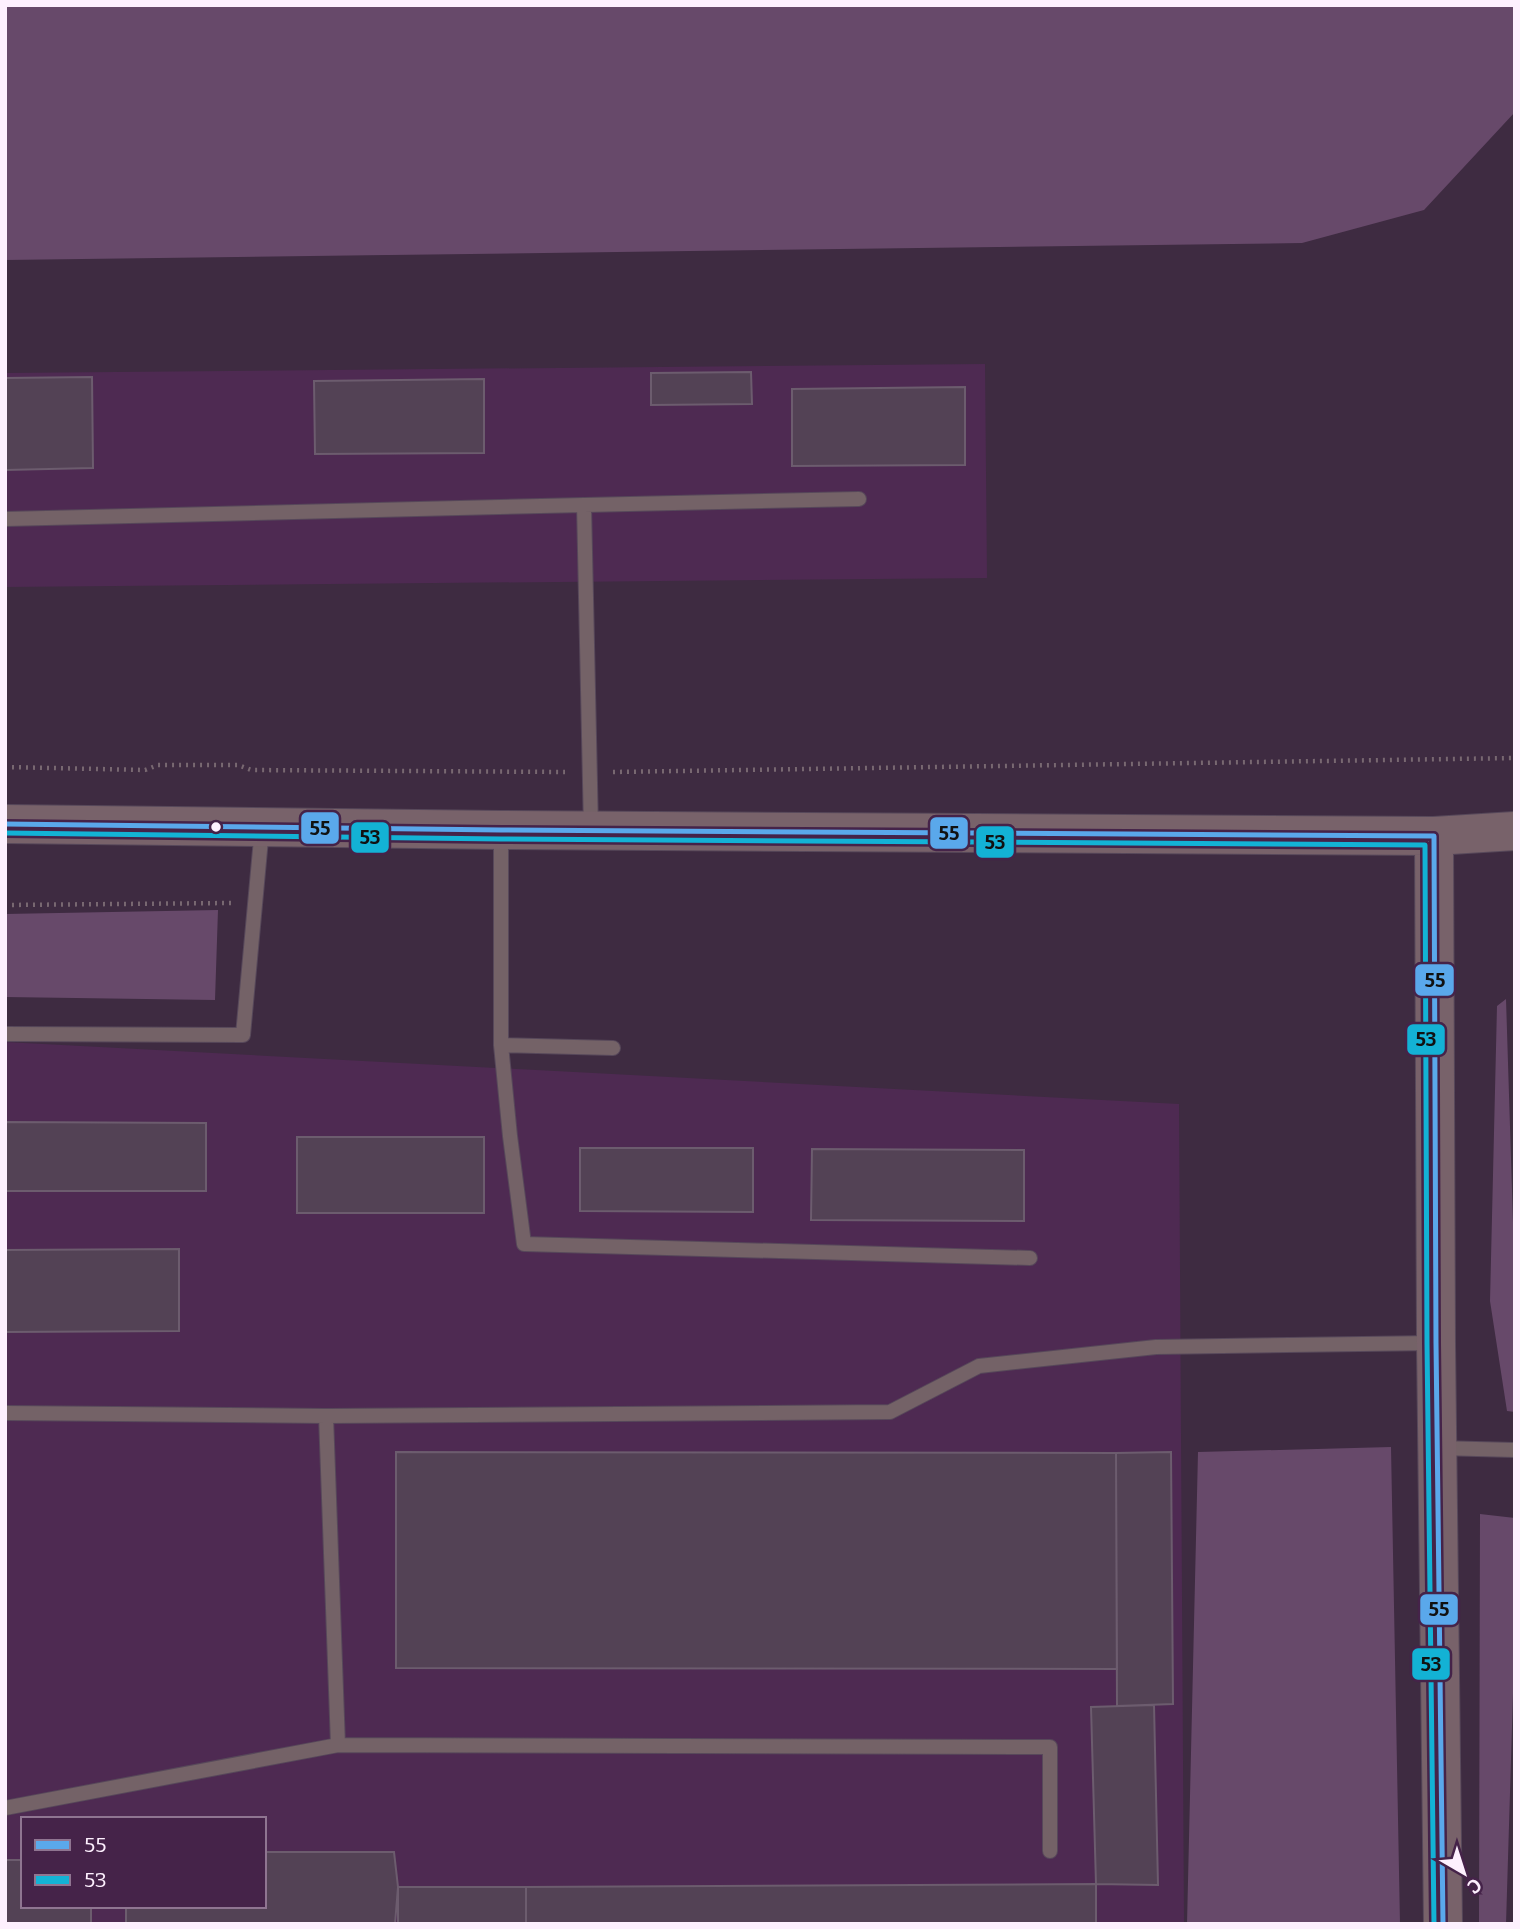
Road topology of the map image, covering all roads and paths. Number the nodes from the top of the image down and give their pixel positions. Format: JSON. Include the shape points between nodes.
{"nodes":[{"id":1,"x":859,"y":499,"type":"dead end"},
{"id":2,"x":584,"y":505,"type":"junction"},
{"id":3,"x":5,"y":519,"type":"edge"},
{"id":4,"x":1515,"y":758,"type":"edge"},
{"id":5,"x":5,"y":767,"type":"edge"},
{"id":6,"x":590,"y":773,"type":"junction"},
{"id":7,"x":5,"y":824,"type":"edge"},
{"id":8,"x":262,"y":827,"type":"junction"},
{"id":9,"x":501,"y":830,"type":"junction"},
{"id":10,"x":591,"y":831,"type":"junction"},
{"id":11,"x":1515,"y":831,"type":"edge"},
{"id":12,"x":1434,"y":836,"type":"junction"},
{"id":13,"x":255,"y":902,"type":"junction"},
{"id":14,"x":5,"y":905,"type":"edge"},
{"id":15,"x":5,"y":1034,"type":"edge"},
{"id":16,"x":501,"y":1045,"type":"junction"},
{"id":17,"x":613,"y":1048,"type":"dead end"},
{"id":18,"x":1030,"y":1258,"type":"dead end"},
{"id":19,"x":1436,"y":1343,"type":"junction"},
{"id":20,"x":5,"y":1413,"type":"edge"},
{"id":21,"x":326,"y":1416,"type":"junction"},
{"id":22,"x":1437,"y":1448,"type":"junction"},
{"id":23,"x":1515,"y":1450,"type":"edge"},
{"id":24,"x":338,"y":1745,"type":"junction"},
{"id":25,"x":5,"y":1808,"type":"edge"},
{"id":26,"x":1050,"y":1851,"type":"dead end"},
{"id":27,"x":1443,"y":1924,"type":"edge"}],
"edges":[{"from":1,"to":2,"type":"lane"},
{"from":2,"to":3,"type":"lane"},
{"from":2,"to":6,"type":"lane"},
{"from":4,"to":6,"type":"path"},
{"from":5,"to":6,"type":"path","via":[[145,771],[158,765],[238,765],[251,770]]},
{"from":6,"to":10,"type":"lane"},
{"from":7,"to":8,"type":"main road"},
{"from":8,"to":9,"type":"main road"},
{"from":8,"to":13,"type":"lane"},
{"from":9,"to":10,"type":"main road"},
{"from":9,"to":16,"type":"lane"},
{"from":10,"to":12,"type":"main road"},
{"from":11,"to":12,"type":"main road"},
{"from":12,"to":19,"type":"main road"},
{"from":13,"to":14,"type":"path"},
{"from":13,"to":15,"type":"lane","via":[[243,1035]]},
{"from":16,"to":17,"type":"lane"},
{"from":16,"to":18,"type":"lane","via":[[524,1244]]},
{"from":19,"to":21,"type":"lane","via":[[1156,1347],[979,1366],[890,1412]]},
{"from":19,"to":22,"type":"main road"},
{"from":20,"to":21,"type":"lane"},
{"from":21,"to":24,"type":"lane"},
{"from":22,"to":23,"type":"lane"},
{"from":22,"to":27,"type":"main road"},
{"from":24,"to":25,"type":"lane"},
{"from":24,"to":26,"type":"lane","via":[[1050,1747]]}]}
